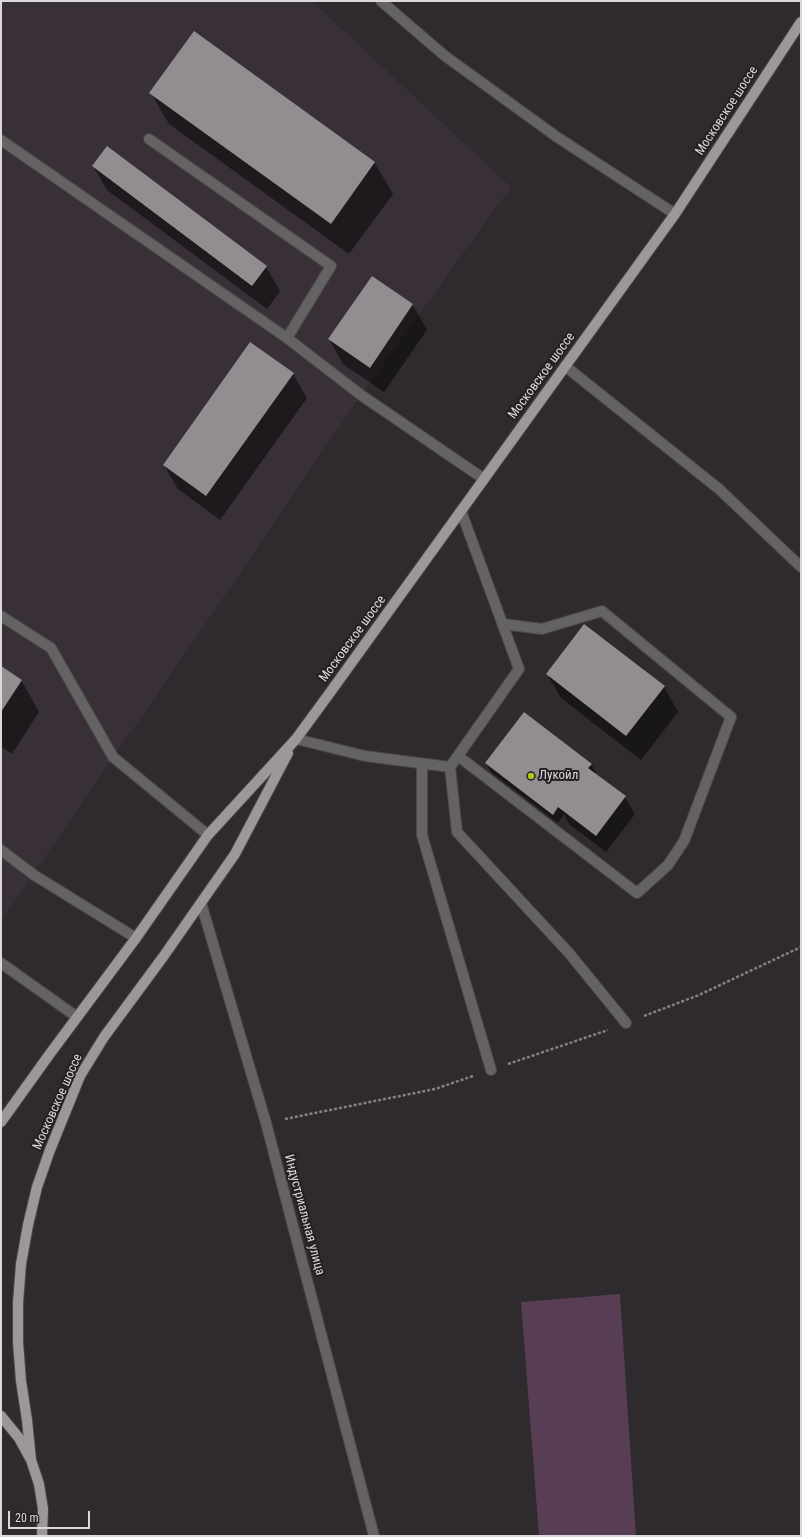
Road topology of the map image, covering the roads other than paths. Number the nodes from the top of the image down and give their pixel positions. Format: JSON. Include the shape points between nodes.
{"nodes":[{"id":1,"x":381,"y":1,"type":"edge"},
{"id":2,"x":801,"y":22,"type":"edge"},
{"id":3,"x":148,"y":138,"type":"dead end"},
{"id":4,"x":1,"y":140,"type":"edge"},
{"id":5,"x":675,"y":214,"type":"junction"},
{"id":6,"x":287,"y":338,"type":"junction"},
{"id":7,"x":565,"y":366,"type":"junction"},
{"id":8,"x":484,"y":479,"type":"junction"},
{"id":9,"x":461,"y":512,"type":"junction"},
{"id":10,"x":801,"y":567,"type":"edge"},
{"id":11,"x":1,"y":616,"type":"edge"},
{"id":12,"x":503,"y":624,"type":"junction"},
{"id":13,"x":296,"y":739,"type":"junction"},
{"id":14,"x":458,"y":756,"type":"junction"},
{"id":15,"x":422,"y":763,"type":"junction"},
{"id":16,"x":450,"y":767,"type":"junction"},
{"id":17,"x":208,"y":835,"type":"junction"},
{"id":18,"x":1,"y":850,"type":"edge"},
{"id":19,"x":201,"y":902,"type":"junction"},
{"id":20,"x":136,"y":938,"type":"junction"},
{"id":21,"x":1,"y":963,"type":"edge"},
{"id":22,"x":77,"y":1017,"type":"junction"},
{"id":23,"x":626,"y":1023,"type":"road end"},
{"id":24,"x":491,"y":1070,"type":"road end"},
{"id":25,"x":1,"y":1122,"type":"edge"},
{"id":26,"x":1,"y":1416,"type":"edge"},
{"id":27,"x":31,"y":1460,"type":"junction"},
{"id":28,"x":42,"y":1536,"type":"edge"},
{"id":29,"x":374,"y":1536,"type":"edge"}],
"edges":[{"from":1,"to":5,"type":"street","via":[[445,56],[557,137]]},
{"from":2,"to":5,"type":"main road","name":"Московское шоссе"},
{"from":3,"to":6,"type":"street","via":[[331,266]]},
{"from":4,"to":6,"type":"street"},
{"from":5,"to":7,"type":"main road","name":"Московское шоссе"},
{"from":6,"to":8,"type":"street","via":[[361,396]]},
{"from":7,"to":8,"type":"main road","name":"Московское шоссе"},
{"from":7,"to":10,"type":"street","via":[[719,489]]},
{"from":8,"to":9,"type":"main road","name":"Московское шоссе"},
{"from":9,"to":12,"type":"street"},
{"from":9,"to":13,"type":"main road","name":"Московское шоссе"},
{"from":11,"to":17,"type":"street","via":[[51,648],[113,757]]},
{"from":12,"to":14,"type":"street","via":[[519,668]]},
{"from":12,"to":14,"type":"street","via":[[542,629],[602,611],[731,716],[684,841],[668,865],[637,893]]},
{"from":13,"to":15,"type":"street","via":[[365,756]]},
{"from":13,"to":17,"type":"main road","name":"Московское шоссе"},
{"from":13,"to":19,"type":"main road","name":"Московское шоссе","via":[[235,854]]},
{"from":14,"to":16,"type":"street"},
{"from":15,"to":16,"type":"street"},
{"from":15,"to":24,"type":"street","via":[[422,835]]},
{"from":16,"to":23,"type":"street","via":[[457,832],[569,953]]},
{"from":17,"to":20,"type":"main road","name":"Московское шоссе"},
{"from":18,"to":20,"type":"street","via":[[34,875]]},
{"from":19,"to":27,"type":"main road","name":"Московское шоссе","via":[[104,1037],[84,1070],[37,1187],[21,1264],[18,1303],[21,1382]]},
{"from":19,"to":29,"type":"street","name":"Индустриальная улица","via":[[266,1123]]},
{"from":20,"to":22,"type":"main road","name":"Московское шоссе"},
{"from":21,"to":22,"type":"street"},
{"from":22,"to":25,"type":"main road","name":"Московское шоссе"},
{"from":26,"to":27,"type":"main road","via":[[19,1438]]},
{"from":27,"to":28,"type":"main road","via":[[42,1502]]}]}
